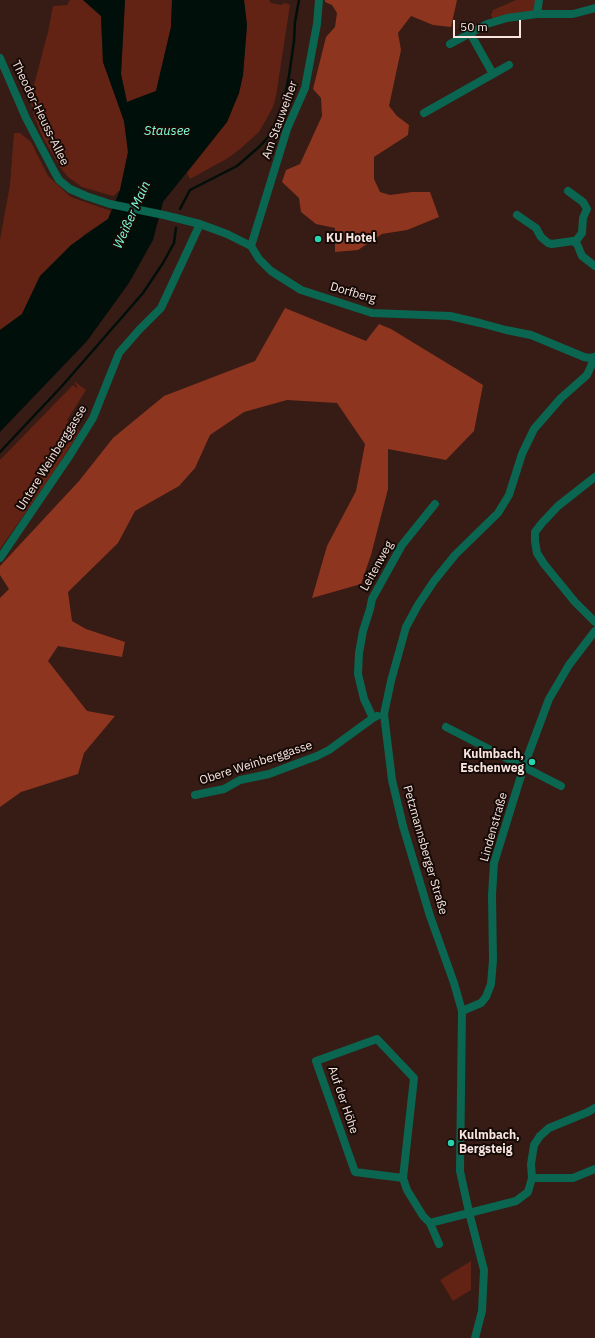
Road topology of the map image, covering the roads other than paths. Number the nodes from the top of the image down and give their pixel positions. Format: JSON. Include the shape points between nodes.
{"nodes":[{"id":1,"x":319,"y":0,"type":"edge"},
{"id":2,"x":539,"y":0,"type":"edge"},
{"id":3,"x":595,"y":8,"type":"edge"},
{"id":4,"x":537,"y":14,"type":"junction"},
{"id":5,"x":470,"y":33,"type":"junction"},
{"id":6,"x":450,"y":44,"type":"dead end"},
{"id":7,"x":0,"y":58,"type":"edge"},
{"id":8,"x":509,"y":65,"type":"dead end"},
{"id":9,"x":494,"y":74,"type":"junction"},
{"id":10,"x":424,"y":112,"type":"dead end"},
{"id":11,"x":568,"y":191,"type":"dead end"},
{"id":12,"x":167,"y":215,"type":"joint"},
{"id":13,"x":517,"y":215,"type":"dead end"},
{"id":14,"x":200,"y":224,"type":"junction"},
{"id":15,"x":575,"y":242,"type":"junction"},
{"id":16,"x":251,"y":246,"type":"junction"},
{"id":17,"x":595,"y":266,"type":"edge"},
{"id":18,"x":595,"y":357,"type":"edge"},
{"id":19,"x":595,"y":477,"type":"edge"},
{"id":20,"x":435,"y":504,"type":"dead end"},
{"id":21,"x":0,"y":558,"type":"edge"},
{"id":22,"x":595,"y":622,"type":"edge"},
{"id":23,"x":595,"y":631,"type":"edge"},
{"id":24,"x":384,"y":714,"type":"junction"},
{"id":25,"x":373,"y":718,"type":"junction"},
{"id":26,"x":446,"y":727,"type":"dead end"},
{"id":27,"x":524,"y":766,"type":"junction"},
{"id":28,"x":561,"y":786,"type":"dead end"},
{"id":29,"x":196,"y":795,"type":"dead end"},
{"id":30,"x":462,"y":1011,"type":"junction"},
{"id":31,"x":595,"y":1108,"type":"edge"},
{"id":32,"x":595,"y":1169,"type":"edge"},
{"id":33,"x":403,"y":1178,"type":"junction"},
{"id":34,"x":532,"y":1178,"type":"junction"},
{"id":35,"x":469,"y":1212,"type":"junction"},
{"id":36,"x":430,"y":1222,"type":"junction"},
{"id":37,"x":438,"y":1244,"type":"dead end"},
{"id":38,"x":475,"y":1338,"type":"edge"}],
"edges":[{"from":1,"to":16,"type":"street","name":"Am Stauweiher","via":[[306,88],[287,128]]},
{"from":2,"to":4,"type":"street"},
{"from":3,"to":4,"type":"street","via":[[573,14]]},
{"from":4,"to":5,"type":"street","via":[[507,18]]},
{"from":5,"to":6,"type":"street"},
{"from":5,"to":9,"type":"street"},
{"from":7,"to":12,"type":"street","name":"Theodor-Heuss-Allee","via":[[26,118],[59,180],[70,189],[110,204]]},
{"from":8,"to":9,"type":"street"},
{"from":9,"to":10,"type":"street"},
{"from":11,"to":15,"type":"street","via":[[583,202],[587,209],[583,218],[582,234]]},
{"from":12,"to":14,"type":"street","name":"Dorfberg"},
{"from":13,"to":15,"type":"street","via":[[536,228],[548,243]]},
{"from":14,"to":16,"type":"street","name":"Dorfberg"},
{"from":14,"to":21,"type":"street","name":"Untere Weinberggasse","via":[[161,308],[119,353],[93,418]]},
{"from":15,"to":17,"type":"street","via":[[582,256]]},
{"from":16,"to":18,"type":"street","name":"Dorfberg","via":[[271,272],[302,290],[372,312],[450,316],[531,335],[584,357]]},
{"from":18,"to":24,"type":"street","name":"Petzmannsberger Straße","via":[[587,375],[561,398],[534,429],[522,454],[510,495],[498,513],[455,555],[418,605],[406,627]]},
{"from":19,"to":22,"type":"street","via":[[558,506],[542,523],[535,532],[535,541],[537,553],[544,564]]},
{"from":20,"to":25,"type":"street","name":"Leitenweg","via":[[402,544],[372,599],[361,638],[358,674],[363,695]]},
{"from":23,"to":27,"type":"street","name":"Lindenstraße","via":[[569,665],[549,699]]},
{"from":24,"to":25,"type":"street","name":"Obere Weinberggasse"},
{"from":24,"to":30,"type":"street","name":"Petzmannsberger Straße","via":[[392,780],[403,826]]},
{"from":25,"to":29,"type":"street","name":"Obere Weinberggasse","via":[[317,756],[269,774],[240,780],[224,788]]},
{"from":26,"to":27,"type":"street"},
{"from":27,"to":28,"type":"street"},
{"from":27,"to":30,"type":"street","name":"Lindenstraße","via":[[494,863],[491,984],[486,997],[480,1003]]},
{"from":30,"to":35,"type":"street","name":"Petzmannsberger Straße","via":[[460,1171]]},
{"from":31,"to":34,"type":"street","via":[[549,1128],[540,1136],[534,1145]]},
{"from":32,"to":34,"type":"street","via":[[573,1178]]},
{"from":33,"to":33,"type":"street","name":"Auf der Höhe","via":[[414,1078],[377,1039],[316,1061],[355,1172]]},
{"from":33,"to":36,"type":"street","name":"Auf der Höhe","via":[[407,1190],[423,1216]]},
{"from":34,"to":35,"type":"street","via":[[528,1192],[516,1201]]},
{"from":35,"to":36,"type":"street"},
{"from":35,"to":38,"type":"street","name":"Petzmannsberger Straße","via":[[484,1270],[482,1311]]},
{"from":36,"to":37,"type":"street","name":"Auf der Höhe"}]}
